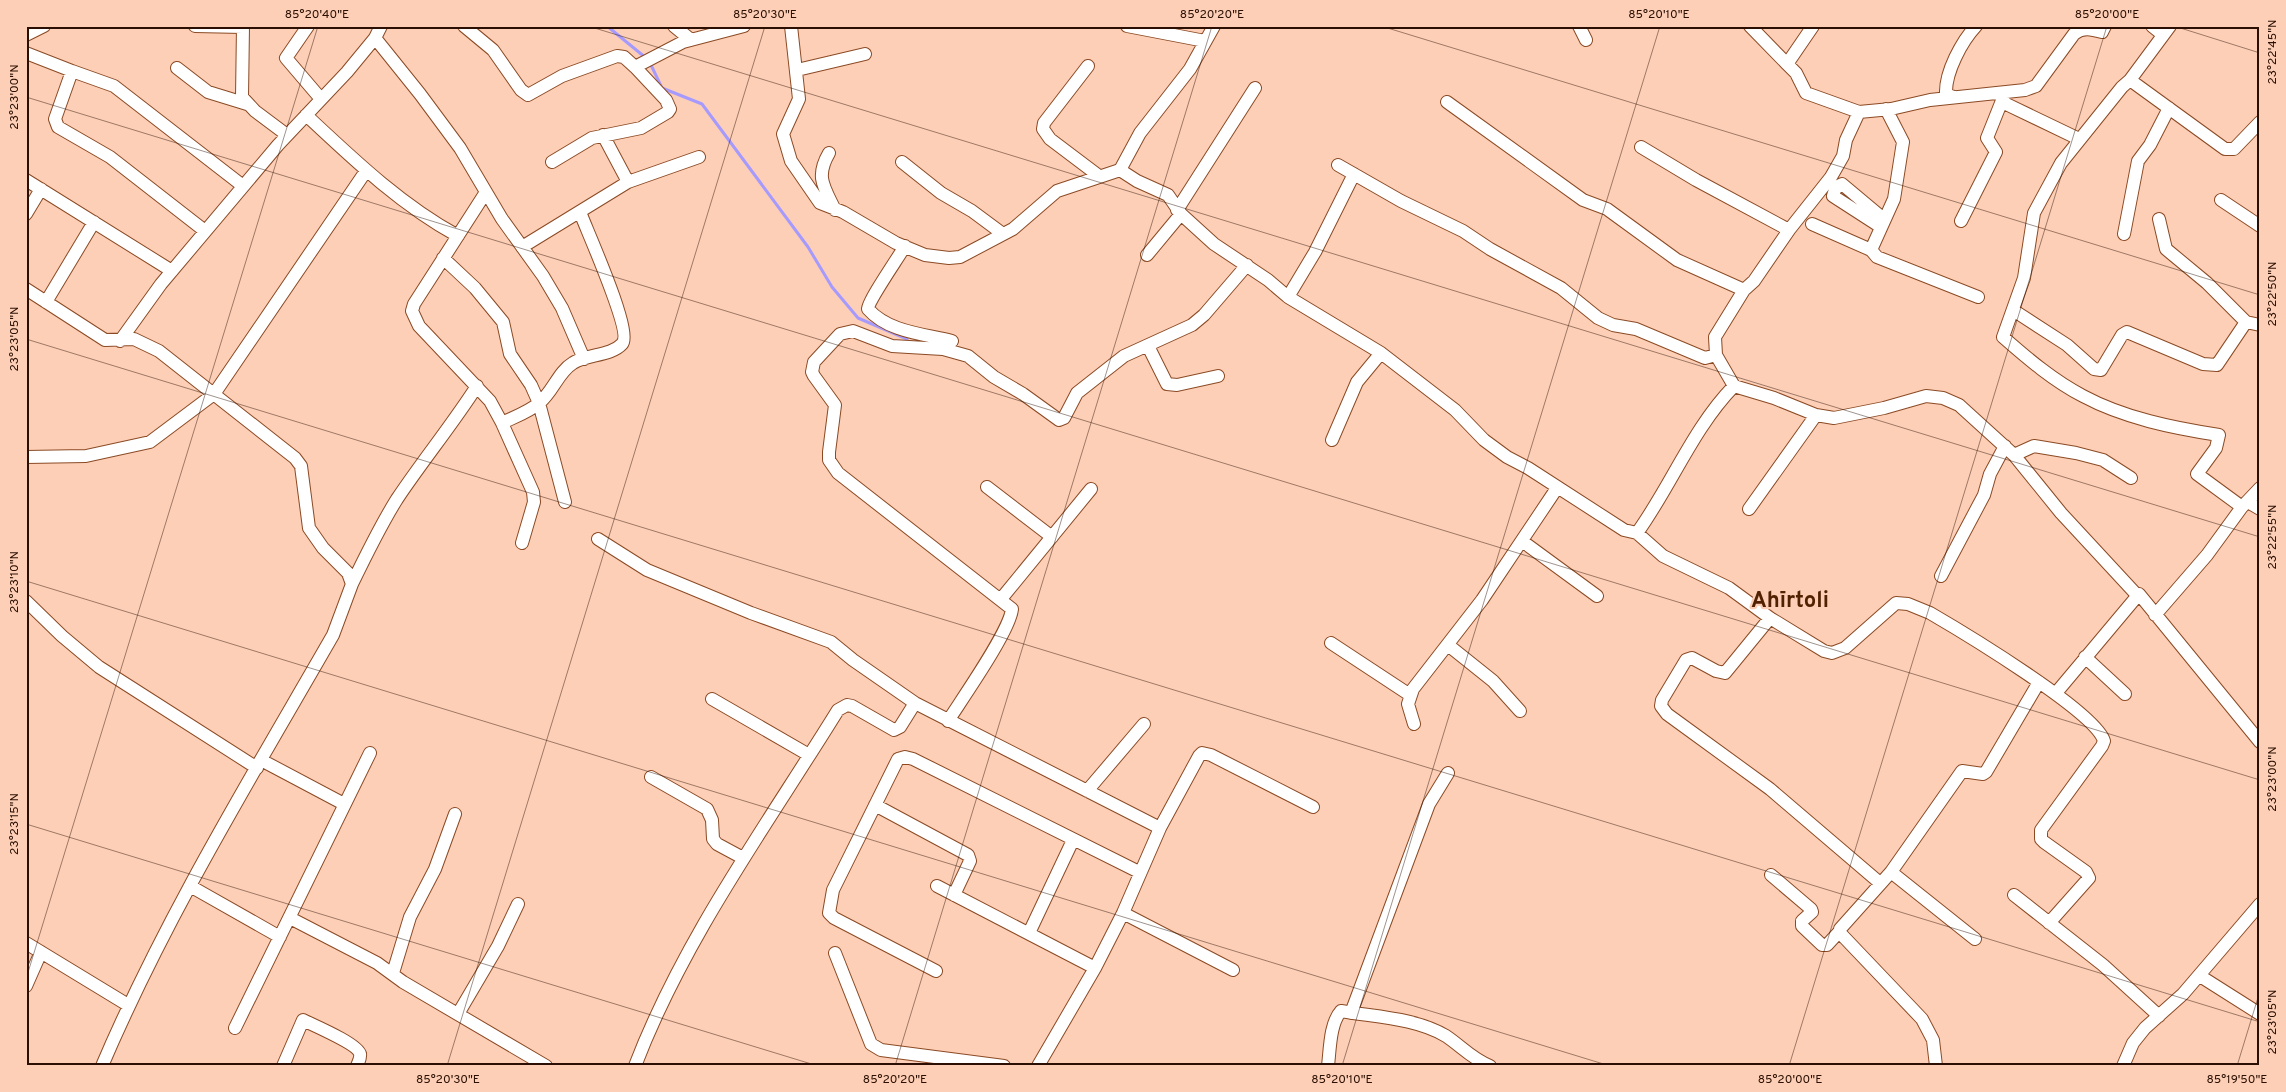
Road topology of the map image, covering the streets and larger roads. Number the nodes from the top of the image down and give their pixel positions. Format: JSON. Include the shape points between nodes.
{"nodes":[{"id":1,"x":44,"y":26,"type":"edge"},
{"id":2,"x":195,"y":26,"type":"edge"},
{"id":3,"x":308,"y":26,"type":"edge"},
{"id":4,"x":381,"y":26,"type":"edge"},
{"id":5,"x":464,"y":26,"type":"edge"},
{"id":6,"x":674,"y":26,"type":"edge"},
{"id":7,"x":744,"y":26,"type":"edge"},
{"id":8,"x":1127,"y":26,"type":"edge"},
{"id":9,"x":1214,"y":26,"type":"edge"},
{"id":10,"x":1579,"y":26,"type":"edge"},
{"id":11,"x":1750,"y":26,"type":"edge"},
{"id":12,"x":1813,"y":26,"type":"edge"},
{"id":13,"x":1976,"y":26,"type":"edge"},
{"id":14,"x":2105,"y":26,"type":"edge"},
{"id":15,"x":243,"y":27,"type":"edge"},
{"id":16,"x":792,"y":29,"type":"edge"},
{"id":17,"x":2162,"y":29,"type":"edge"},
{"id":18,"x":2071,"y":30,"type":"edge"},
{"id":19,"x":26,"y":35,"type":"edge"},
{"id":20,"x":375,"y":38,"type":"junction"},
{"id":21,"x":691,"y":40,"type":"junction"},
{"id":22,"x":1586,"y":40,"type":"dead end"},
{"id":23,"x":1205,"y":41,"type":"junction"},
{"id":24,"x":26,"y":53,"type":"edge"},
{"id":25,"x":865,"y":54,"type":"dead end"},
{"id":26,"x":1787,"y":64,"type":"junction"},
{"id":27,"x":638,"y":66,"type":"junction"},
{"id":28,"x":1088,"y":66,"type":"dead end"},
{"id":29,"x":178,"y":68,"type":"dead end"},
{"id":30,"x":797,"y":70,"type":"junction"},
{"id":31,"x":72,"y":71,"type":"junction"},
{"id":32,"x":2130,"y":80,"type":"junction"},
{"id":33,"x":1255,"y":88,"type":"dead end"},
{"id":34,"x":1954,"y":97,"type":"junction"},
{"id":35,"x":2004,"y":98,"type":"junction"},
{"id":36,"x":321,"y":99,"type":"junction"},
{"id":37,"x":1448,"y":102,"type":"dead end"},
{"id":38,"x":247,"y":104,"type":"junction"},
{"id":39,"x":2169,"y":108,"type":"junction"},
{"id":40,"x":1886,"y":109,"type":"junction"},
{"id":41,"x":1858,"y":112,"type":"junction"},
{"id":42,"x":306,"y":115,"type":"junction"},
{"id":43,"x":2260,"y":122,"type":"edge"},
{"id":44,"x":287,"y":135,"type":"junction"},
{"id":45,"x":603,"y":135,"type":"junction"},
{"id":46,"x":2079,"y":139,"type":"junction"},
{"id":47,"x":1641,"y":147,"type":"dead end"},
{"id":48,"x":829,"y":153,"type":"dead end"},
{"id":49,"x":699,"y":157,"type":"dead end"},
{"id":50,"x":552,"y":162,"type":"dead end"},
{"id":51,"x":902,"y":162,"type":"dead end"},
{"id":52,"x":1338,"y":165,"type":"dead end"},
{"id":53,"x":1120,"y":170,"type":"junction"},
{"id":54,"x":366,"y":171,"type":"junction"},
{"id":55,"x":1354,"y":174,"type":"junction"},
{"id":56,"x":1099,"y":176,"type":"junction"},
{"id":57,"x":26,"y":180,"type":"edge"},
{"id":58,"x":628,"y":182,"type":"junction"},
{"id":59,"x":243,"y":186,"type":"junction"},
{"id":60,"x":41,"y":189,"type":"junction"},
{"id":61,"x":486,"y":192,"type":"junction"},
{"id":62,"x":2221,"y":200,"type":"dead end"},
{"id":63,"x":835,"y":210,"type":"junction"},
{"id":64,"x":580,"y":212,"type":"junction"},
{"id":65,"x":1179,"y":212,"type":"junction"},
{"id":66,"x":26,"y":214,"type":"edge"},
{"id":67,"x":2159,"y":219,"type":"dead end"},
{"id":68,"x":1961,"y":221,"type":"dead end"},
{"id":69,"x":94,"y":222,"type":"junction"},
{"id":70,"x":1812,"y":224,"type":"dead end"},
{"id":71,"x":2260,"y":226,"type":"edge"},
{"id":72,"x":1789,"y":230,"type":"junction"},
{"id":73,"x":205,"y":231,"type":"junction"},
{"id":74,"x":1003,"y":234,"type":"junction"},
{"id":75,"x":2124,"y":234,"type":"dead end"},
{"id":76,"x":458,"y":236,"type":"junction"},
{"id":77,"x":905,"y":246,"type":"junction"},
{"id":78,"x":522,"y":247,"type":"junction"},
{"id":79,"x":1871,"y":250,"type":"junction"},
{"id":80,"x":1147,"y":255,"type":"dead end"},
{"id":81,"x":443,"y":258,"type":"junction"},
{"id":82,"x":1247,"y":265,"type":"junction"},
{"id":83,"x":172,"y":271,"type":"junction"},
{"id":84,"x":26,"y":289,"type":"edge"},
{"id":85,"x":1744,"y":290,"type":"junction"},
{"id":86,"x":1288,"y":297,"type":"junction"},
{"id":87,"x":1978,"y":297,"type":"dead end"},
{"id":88,"x":46,"y":302,"type":"junction"},
{"id":89,"x":2013,"y":310,"type":"junction"},
{"id":90,"x":2246,"y":322,"type":"junction"},
{"id":91,"x":2260,"y":325,"type":"edge"},
{"id":92,"x":120,"y":341,"type":"junction"},
{"id":93,"x":952,"y":341,"type":"dead end"},
{"id":94,"x":1148,"y":346,"type":"junction"},
{"id":95,"x":1381,"y":353,"type":"junction"},
{"id":96,"x":1716,"y":355,"type":"junction"},
{"id":97,"x":584,"y":358,"type":"junction"},
{"id":98,"x":1218,"y":376,"type":"dead end"},
{"id":99,"x":477,"y":386,"type":"junction"},
{"id":100,"x":1734,"y":386,"type":"junction"},
{"id":101,"x":214,"y":394,"type":"junction"},
{"id":102,"x":539,"y":403,"type":"junction"},
{"id":103,"x":1816,"y":415,"type":"junction"},
{"id":104,"x":502,"y":422,"type":"junction"},
{"id":105,"x":1332,"y":440,"type":"dead end"},
{"id":106,"x":2009,"y":450,"type":"junction"},
{"id":107,"x":26,"y":457,"type":"edge"},
{"id":108,"x":2131,"y":478,"type":"dead end"},
{"id":109,"x":987,"y":487,"type":"dead end"},
{"id":110,"x":1557,"y":488,"type":"junction"},
{"id":111,"x":2260,"y":488,"type":"edge"},
{"id":112,"x":1091,"y":489,"type":"dead end"},
{"id":113,"x":565,"y":502,"type":"dead end"},
{"id":114,"x":2245,"y":504,"type":"junction"},
{"id":115,"x":1749,"y":508,"type":"dead end"},
{"id":116,"x":2260,"y":509,"type":"edge"},
{"id":117,"x":1637,"y":533,"type":"junction"},
{"id":118,"x":1052,"y":537,"type":"junction"},
{"id":119,"x":598,"y":540,"type":"dead end"},
{"id":120,"x":1522,"y":541,"type":"junction"},
{"id":121,"x":522,"y":543,"type":"dead end"},
{"id":122,"x":1941,"y":576,"type":"dead end"},
{"id":123,"x":352,"y":584,"type":"junction"},
{"id":124,"x":2139,"y":594,"type":"junction"},
{"id":125,"x":1597,"y":596,"type":"dead end"},
{"id":126,"x":1001,"y":599,"type":"junction"},
{"id":127,"x":26,"y":601,"type":"edge"},
{"id":128,"x":2155,"y":615,"type":"junction"},
{"id":129,"x":1770,"y":618,"type":"junction"},
{"id":130,"x":1331,"y":643,"type":"dead end"},
{"id":131,"x":1448,"y":645,"type":"junction"},
{"id":132,"x":2085,"y":657,"type":"junction"},
{"id":133,"x":2039,"y":682,"type":"junction"},
{"id":134,"x":2056,"y":693,"type":"junction"},
{"id":135,"x":2125,"y":694,"type":"dead end"},
{"id":136,"x":1410,"y":695,"type":"junction"},
{"id":137,"x":712,"y":699,"type":"dead end"},
{"id":138,"x":915,"y":703,"type":"junction"},
{"id":139,"x":1520,"y":711,"type":"dead end"},
{"id":140,"x":948,"y":721,"type":"junction"},
{"id":141,"x":1144,"y":724,"type":"dead end"},
{"id":142,"x":1414,"y":724,"type":"dead end"},
{"id":143,"x":2260,"y":742,"type":"edge"},
{"id":144,"x":370,"y":753,"type":"dead end"},
{"id":145,"x":809,"y":755,"type":"junction"},
{"id":146,"x":259,"y":764,"type":"junction"},
{"id":147,"x":1448,"y":772,"type":"dead end"},
{"id":148,"x":651,"y":777,"type":"dead end"},
{"id":149,"x":1087,"y":791,"type":"junction"},
{"id":150,"x":344,"y":804,"type":"junction"},
{"id":151,"x":875,"y":804,"type":"junction"},
{"id":152,"x":1313,"y":807,"type":"dead end"},
{"id":153,"x":455,"y":814,"type":"dead end"},
{"id":154,"x":1160,"y":828,"type":"junction"},
{"id":155,"x":1073,"y":840,"type":"junction"},
{"id":156,"x":744,"y":858,"type":"junction"},
{"id":157,"x":1139,"y":872,"type":"junction"},
{"id":158,"x":1891,"y":872,"type":"junction"},
{"id":159,"x":1771,"y":874,"type":"dead end"},
{"id":160,"x":1880,"y":883,"type":"junction"},
{"id":161,"x":190,"y":886,"type":"junction"},
{"id":162,"x":937,"y":886,"type":"dead end"},
{"id":163,"x":954,"y":895,"type":"junction"},
{"id":164,"x":2014,"y":895,"type":"dead end"},
{"id":165,"x":518,"y":904,"type":"dead end"},
{"id":166,"x":2260,"y":904,"type":"edge"},
{"id":167,"x":1123,"y":913,"type":"junction"},
{"id":168,"x":290,"y":918,"type":"junction"},
{"id":169,"x":2049,"y":923,"type":"junction"},
{"id":170,"x":1839,"y":932,"type":"junction"},
{"id":171,"x":1029,"y":933,"type":"junction"},
{"id":172,"x":280,"y":937,"type":"junction"},
{"id":173,"x":1975,"y":939,"type":"dead end"},
{"id":174,"x":26,"y":943,"type":"edge"},
{"id":175,"x":41,"y":952,"type":"junction"},
{"id":176,"x":835,"y":953,"type":"dead end"},
{"id":177,"x":1095,"y":968,"type":"junction"},
{"id":178,"x":1233,"y":970,"type":"dead end"},
{"id":179,"x":936,"y":971,"type":"dead end"},
{"id":180,"x":393,"y":973,"type":"junction"},
{"id":181,"x":2200,"y":976,"type":"junction"},
{"id":182,"x":26,"y":986,"type":"edge"},
{"id":183,"x":128,"y":1004,"type":"junction"},
{"id":184,"x":1351,"y":1013,"type":"junction"},
{"id":185,"x":458,"y":1014,"type":"junction"},
{"id":186,"x":2260,"y":1014,"type":"edge"},
{"id":187,"x":2159,"y":1016,"type":"junction"},
{"id":188,"x":235,"y":1028,"type":"dead end"},
{"id":189,"x":538,"y":1064,"type":"edge"},
{"id":190,"x":102,"y":1066,"type":"edge"},
{"id":191,"x":283,"y":1066,"type":"edge"},
{"id":192,"x":357,"y":1066,"type":"edge"},
{"id":193,"x":635,"y":1066,"type":"edge"},
{"id":194,"x":1004,"y":1066,"type":"edge"},
{"id":195,"x":1038,"y":1066,"type":"edge"},
{"id":196,"x":1328,"y":1066,"type":"edge"},
{"id":197,"x":1490,"y":1066,"type":"edge"},
{"id":198,"x":1936,"y":1066,"type":"edge"},
{"id":199,"x":2123,"y":1066,"type":"edge"}],
"edges":[{"from":1,"to":19,"type":"street"},
{"from":2,"to":15,"type":"street"},
{"from":3,"to":36,"type":"street","via":[[286,58]]},
{"from":4,"to":20,"type":"street"},
{"from":5,"to":27,"type":"street","via":[[493,50],[528,95],[562,76],[617,56]]},
{"from":6,"to":21,"type":"street"},
{"from":7,"to":21,"type":"street"},
{"from":8,"to":23,"type":"street"},
{"from":9,"to":23,"type":"street"},
{"from":10,"to":22,"type":"street"},
{"from":11,"to":26,"type":"street"},
{"from":12,"to":26,"type":"street"},
{"from":13,"to":34,"type":"street","via":[[1965,40],[1949,78],[1946,94]]},
{"from":14,"to":18,"type":"street","via":[[2102,32]]},
{"from":15,"to":38,"type":"street","via":[[240,89]]},
{"from":16,"to":30,"type":"street"},
{"from":17,"to":32,"type":"street"},
{"from":18,"to":35,"type":"street","via":[[2036,86]]},
{"from":20,"to":36,"type":"street"},
{"from":20,"to":61,"type":"street","via":[[454,140]]},
{"from":21,"to":27,"type":"street"},
{"from":23,"to":53,"type":"street","via":[[1190,69],[1148,120]]},
{"from":24,"to":31,"type":"street"},
{"from":25,"to":30,"type":"street"},
{"from":26,"to":41,"type":"street","via":[[1796,73],[1806,93]]},
{"from":27,"to":45,"type":"street","via":[[670,108],[641,128]]},
{"from":28,"to":56,"type":"street","via":[[1043,128],[1050,139]]},
{"from":29,"to":38,"type":"street","via":[[208,92]]},
{"from":30,"to":63,"type":"street","via":[[799,100],[783,134],[784,142],[791,161],[814,198]]},
{"from":31,"to":59,"type":"street","via":[[114,86]]},
{"from":31,"to":73,"type":"street","via":[[55,120],[58,127],[110,156]]},
{"from":32,"to":39,"type":"street"},
{"from":32,"to":46,"type":"street"},
{"from":33,"to":65,"type":"street"},
{"from":34,"to":35,"type":"street"},
{"from":34,"to":40,"type":"street"},
{"from":35,"to":46,"type":"street"},
{"from":35,"to":68,"type":"street","via":[[1987,138],[1996,152]]},
{"from":36,"to":42,"type":"street"},
{"from":37,"to":85,"type":"street","via":[[1583,200],[1607,209],[1648,242],[1677,260]]},
{"from":38,"to":44,"type":"street"},
{"from":39,"to":43,"type":"street","via":[[2226,149],[2234,149]]},
{"from":39,"to":75,"type":"street","via":[[2138,161]]},
{"from":40,"to":41,"type":"street"},
{"from":40,"to":79,"type":"street","via":[[1903,142],[1894,199]]},
{"from":41,"to":72,"type":"street","via":[[1843,156],[1831,177]]},
{"from":42,"to":44,"type":"street"},
{"from":42,"to":54,"type":"street"},
{"from":44,"to":59,"type":"street"},
{"from":45,"to":50,"type":"street"},
{"from":45,"to":58,"type":"street"},
{"from":46,"to":89,"type":"street","via":[[2061,163],[2034,213],[2029,256]]},
{"from":47,"to":72,"type":"street"},
{"from":48,"to":63,"type":"street","via":[[820,172]]},
{"from":49,"to":58,"type":"street"},
{"from":51,"to":74,"type":"street","via":[[941,193]]},
{"from":52,"to":55,"type":"street"},
{"from":53,"to":56,"type":"street"},
{"from":53,"to":65,"type":"street","via":[[1137,182],[1168,195]]},
{"from":54,"to":76,"type":"street","via":[[423,215]]},
{"from":54,"to":101,"type":"street"},
{"from":55,"to":86,"type":"street","via":[[1315,252]]},
{"from":55,"to":96,"type":"street","via":[[1463,231],[1561,288],[1598,318],[1705,358]]},
{"from":56,"to":74,"type":"street","via":[[1057,191]]},
{"from":57,"to":60,"type":"street"},
{"from":58,"to":64,"type":"street"},
{"from":59,"to":73,"type":"street"},
{"from":60,"to":66,"type":"street"},
{"from":60,"to":69,"type":"street"},
{"from":61,"to":76,"type":"street"},
{"from":61,"to":78,"type":"street"},
{"from":62,"to":71,"type":"street"},
{"from":63,"to":77,"type":"street"},
{"from":64,"to":78,"type":"street"},
{"from":64,"to":97,"type":"street","via":[[626,331],[622,344]]},
{"from":65,"to":80,"type":"street"},
{"from":65,"to":82,"type":"street","via":[[1227,254]]},
{"from":67,"to":90,"type":"street","via":[[2166,249],[2207,283]]},
{"from":69,"to":83,"type":"street"},
{"from":69,"to":88,"type":"street"},
{"from":70,"to":79,"type":"street"},
{"from":72,"to":85,"type":"street","via":[[1754,281]]},
{"from":73,"to":83,"type":"street"},
{"from":74,"to":77,"type":"street","via":[[960,257],[925,255]]},
{"from":76,"to":81,"type":"street"},
{"from":77,"to":93,"type":"street","via":[[870,300],[868,310],[897,328]]},
{"from":78,"to":97,"type":"street","via":[[562,308]]},
{"from":79,"to":87,"type":"street","via":[[1877,257]]},
{"from":81,"to":99,"type":"street","via":[[414,304],[414,317]]},
{"from":81,"to":102,"type":"street","via":[[475,288],[502,322],[510,354]]},
{"from":82,"to":86,"type":"street"},
{"from":82,"to":94,"type":"street","via":[[1204,315]]},
{"from":83,"to":92,"type":"street"},
{"from":84,"to":88,"type":"street"},
{"from":85,"to":96,"type":"street","via":[[1715,337]]},
{"from":86,"to":95,"type":"street"},
{"from":88,"to":92,"type":"street","via":[[105,340]]},
{"from":89,"to":90,"type":"street","via":[[2099,370],[2127,332],[2203,364],[2217,365]]},
{"from":89,"to":114,"type":"street","via":[[2003,337],[2041,369],[2082,396],[2176,428],[2219,435],[2216,448],[2196,474]]},
{"from":90,"to":91,"type":"street"},
{"from":92,"to":101,"type":"street","via":[[134,339],[144,342]]},
{"from":94,"to":98,"type":"street","via":[[1167,384]]},
{"from":94,"to":126,"type":"street","via":[[1124,356],[1082,388],[1064,418],[1059,420],[994,377],[976,361],[952,351],[892,346],[853,331],[840,334],[814,362],[812,372],[835,409],[828,443],[829,460],[833,466],[872,502]]},
{"from":95,"to":105,"type":"street","via":[[1357,382]]},
{"from":95,"to":110,"type":"street","via":[[1456,410],[1484,440],[1506,457]]},
{"from":96,"to":100,"type":"street"},
{"from":97,"to":102,"type":"street","via":[[568,367]]},
{"from":99,"to":104,"type":"street"},
{"from":99,"to":123,"type":"street","via":[[398,498]]},
{"from":100,"to":103,"type":"street"},
{"from":100,"to":117,"type":"street","via":[[1721,400]]},
{"from":101,"to":107,"type":"street","via":[[150,442],[86,456]]},
{"from":101,"to":123,"type":"street","via":[[296,458],[310,528],[323,548],[348,573]]},
{"from":102,"to":104,"type":"street"},
{"from":102,"to":113,"type":"street"},
{"from":103,"to":106,"type":"street","via":[[1834,418],[1926,396],[1943,398],[1959,405]]},
{"from":103,"to":115,"type":"street"},
{"from":104,"to":121,"type":"street","via":[[533,492],[534,502]]},
{"from":106,"to":108,"type":"street","via":[[2034,446],[2076,453],[2103,460]]},
{"from":106,"to":122,"type":"street","via":[[1990,474],[1984,495]]},
{"from":106,"to":124,"type":"street","via":[[2091,546]]},
{"from":109,"to":118,"type":"street"},
{"from":110,"to":117,"type":"street","via":[[1624,530]]},
{"from":110,"to":120,"type":"street"},
{"from":111,"to":114,"type":"street"},
{"from":112,"to":118,"type":"street"},
{"from":114,"to":116,"type":"street"},
{"from":114,"to":128,"type":"street","via":[[2207,556]]},
{"from":117,"to":129,"type":"street","via":[[1663,556],[1729,588]]},
{"from":118,"to":126,"type":"street"},
{"from":119,"to":138,"type":"street","via":[[647,570],[831,642]]},
{"from":120,"to":125,"type":"street"},
{"from":120,"to":131,"type":"street"},
{"from":123,"to":146,"type":"street","via":[[333,635]]},
{"from":124,"to":128,"type":"street"},
{"from":124,"to":132,"type":"street"},
{"from":126,"to":140,"type":"street","via":[[1012,609],[1011,616]]},
{"from":127,"to":146,"type":"street","via":[[99,667]]},
{"from":128,"to":143,"type":"street"},
{"from":129,"to":133,"type":"street","via":[[1832,653],[1845,648],[1890,606],[1908,604],[1942,620]]},
{"from":129,"to":160,"type":"street","via":[[1724,673],[1692,658],[1686,660],[1661,706],[1667,714],[1770,789]]},
{"from":130,"to":136,"type":"street"},
{"from":131,"to":136,"type":"street"},
{"from":131,"to":139,"type":"street","via":[[1493,681]]},
{"from":132,"to":134,"type":"street"},
{"from":132,"to":135,"type":"street"},
{"from":133,"to":134,"type":"street"},
{"from":133,"to":158,"type":"street","via":[[1986,772],[1962,771]]},
{"from":134,"to":169,"type":"street","via":[[2098,730],[2104,740],[2041,830],[2044,842],[2086,872],[2089,878]]},
{"from":136,"to":142,"type":"street","via":[[1408,704]]},
{"from":137,"to":145,"type":"street"},
{"from":138,"to":140,"type":"street"},
{"from":138,"to":145,"type":"street","via":[[900,727],[894,730],[847,705],[838,710]]},
{"from":140,"to":149,"type":"street"},
{"from":141,"to":149,"type":"street"},
{"from":144,"to":150,"type":"street"},
{"from":145,"to":156,"type":"street"},
{"from":146,"to":150,"type":"street"},
{"from":146,"to":161,"type":"street"},
{"from":147,"to":184,"type":"street","via":[[1429,804]]},
{"from":148,"to":156,"type":"street","via":[[707,809],[712,820],[713,839]]},
{"from":149,"to":154,"type":"street"},
{"from":150,"to":168,"type":"street"},
{"from":151,"to":155,"type":"street","via":[[898,759],[905,757]]},
{"from":151,"to":163,"type":"street","via":[[968,855],[970,861]]},
{"from":151,"to":179,"type":"street","via":[[833,890],[829,913]]},
{"from":152,"to":154,"type":"street","via":[[1202,753]]},
{"from":153,"to":180,"type":"street","via":[[435,869],[410,917]]},
{"from":154,"to":157,"type":"street"},
{"from":155,"to":157,"type":"street"},
{"from":155,"to":171,"type":"street"},
{"from":156,"to":193,"type":"street","via":[[681,968]]},
{"from":157,"to":167,"type":"street"},
{"from":158,"to":160,"type":"street"},
{"from":158,"to":173,"type":"street"},
{"from":159,"to":170,"type":"street","via":[[1812,909],[1802,921],[1802,926],[1822,945],[1827,945]]},
{"from":160,"to":170,"type":"street"},
{"from":161,"to":172,"type":"street"},
{"from":161,"to":183,"type":"street"},
{"from":162,"to":163,"type":"street"},
{"from":163,"to":171,"type":"street"},
{"from":164,"to":169,"type":"street"},
{"from":165,"to":185,"type":"street","via":[[498,946]]},
{"from":166,"to":181,"type":"street"},
{"from":167,"to":177,"type":"street"},
{"from":167,"to":178,"type":"street"},
{"from":168,"to":172,"type":"street"},
{"from":168,"to":180,"type":"street"},
{"from":169,"to":187,"type":"street","via":[[2103,965]]},
{"from":170,"to":198,"type":"street","via":[[1922,1020],[1933,1040]]},
{"from":171,"to":177,"type":"street"},
{"from":172,"to":188,"type":"street"},
{"from":174,"to":175,"type":"street"},
{"from":175,"to":182,"type":"street"},
{"from":175,"to":183,"type":"street"},
{"from":176,"to":194,"type":"street","via":[[871,1044],[881,1050]]},
{"from":177,"to":195,"type":"street"},
{"from":180,"to":185,"type":"street"},
{"from":181,"to":186,"type":"street"},
{"from":181,"to":187,"type":"street"},
{"from":183,"to":190,"type":"street"},
{"from":184,"to":196,"type":"street","via":[[1342,1011],[1337,1016]]},
{"from":184,"to":197,"type":"street","via":[[1411,1023],[1445,1036]]},
{"from":185,"to":189,"type":"street"},
{"from":187,"to":199,"type":"street","via":[[2133,1044]]},
{"from":191,"to":192,"type":"street","via":[[303,1020],[358,1052]]}]}
